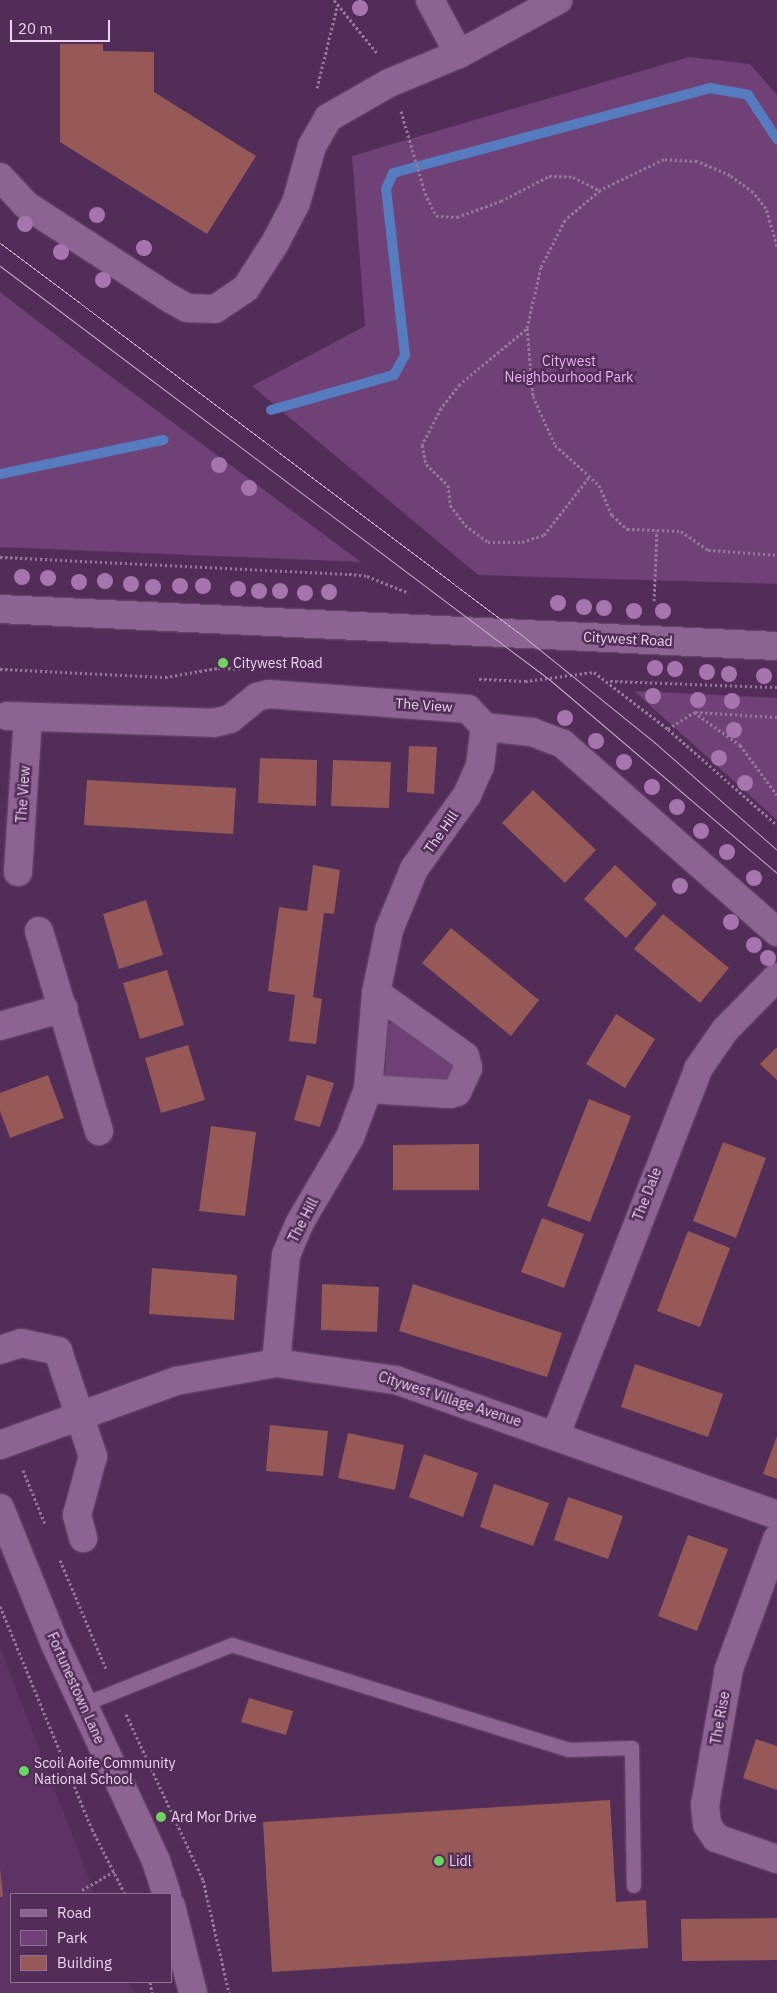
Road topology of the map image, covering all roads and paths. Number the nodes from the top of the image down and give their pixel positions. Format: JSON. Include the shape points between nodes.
{"nodes":[{"id":1,"x":334,"y":0,"type":"edge"},
{"id":2,"x":430,"y":0,"type":"edge"},
{"id":3,"x":558,"y":0,"type":"edge"},
{"id":4,"x":337,"y":6,"type":"junction"},
{"id":5,"x":376,"y":54,"type":"dead end"},
{"id":6,"x":459,"y":54,"type":"junction"},
{"id":7,"x":316,"y":92,"type":"dead end"},
{"id":8,"x":407,"y":125,"type":"dead end"},
{"id":9,"x":0,"y":178,"type":"edge"},
{"id":10,"x":600,"y":190,"type":"junction"},
{"id":11,"x":777,"y":246,"type":"edge"},
{"id":12,"x":527,"y":328,"type":"junction"},
{"id":13,"x":590,"y":476,"type":"junction"},
{"id":14,"x":657,"y":530,"type":"junction"},
{"id":15,"x":777,"y":555,"type":"edge"},
{"id":16,"x":0,"y":557,"type":"edge"},
{"id":17,"x":409,"y":593,"type":"dead end"},
{"id":18,"x":654,"y":601,"type":"dead end"},
{"id":19,"x":0,"y":609,"type":"edge"},
{"id":20,"x":777,"y":646,"type":"edge"},
{"id":21,"x":525,"y":681,"type":"dead end"},
{"id":22,"x":609,"y":681,"type":"junction"},
{"id":23,"x":777,"y":688,"type":"edge"},
{"id":24,"x":694,"y":712,"type":"junction"},
{"id":25,"x":777,"y":717,"type":"edge"},
{"id":26,"x":485,"y":727,"type":"junction"},
{"id":27,"x":668,"y":729,"type":"junction"},
{"id":28,"x":777,"y":795,"type":"edge"},
{"id":29,"x":777,"y":825,"type":"edge"},
{"id":30,"x":18,"y":872,"type":"dead end"},
{"id":31,"x":39,"y":931,"type":"dead end"},
{"id":32,"x":777,"y":932,"type":"edge"},
{"id":33,"x":777,"y":977,"type":"edge"},
{"id":34,"x":376,"y":993,"type":"junction"},
{"id":35,"x":64,"y":1008,"type":"junction"},
{"id":36,"x":0,"y":1026,"type":"edge"},
{"id":37,"x":368,"y":1089,"type":"junction"},
{"id":38,"x":99,"y":1131,"type":"dead end"},
{"id":39,"x":0,"y":1350,"type":"edge"},
{"id":40,"x":276,"y":1363,"type":"junction"},
{"id":41,"x":81,"y":1415,"type":"junction"},
{"id":42,"x":556,"y":1434,"type":"junction"},
{"id":43,"x":0,"y":1445,"type":"edge"},
{"id":44,"x":0,"y":1508,"type":"edge"},
{"id":45,"x":777,"y":1515,"type":"edge"},
{"id":46,"x":83,"y":1538,"type":"dead end"},
{"id":47,"x":777,"y":1539,"type":"edge"},
{"id":48,"x":0,"y":1606,"type":"edge"},
{"id":49,"x":83,"y":1705,"type":"junction"},
{"id":50,"x":777,"y":1859,"type":"edge"},
{"id":51,"x":115,"y":1871,"type":"junction"},
{"id":52,"x":634,"y":1886,"type":"dead end"},
{"id":53,"x":82,"y":1890,"type":"dead end"},
{"id":54,"x":124,"y":1893,"type":"edge"},
{"id":55,"x":167,"y":1893,"type":"edge"},
{"id":56,"x":172,"y":1910,"type":"edge"},
{"id":57,"x":193,"y":1993,"type":"edge"}],
"edges":[{"from":1,"to":4,"type":"path"},
{"from":2,"to":6,"type":"street"},
{"from":3,"to":6,"type":"street"},
{"from":4,"to":5,"type":"path"},
{"from":4,"to":7,"type":"path"},
{"from":6,"to":9,"type":"street","via":[[389,83],[328,118],[312,146],[296,203],[275,243],[246,288],[216,309],[187,308],[171,299],[26,205]]},
{"from":8,"to":10,"type":"path","via":[[425,192],[436,216],[457,217],[501,201],[549,176],[573,177]]},
{"from":10,"to":11,"type":"path","via":[[664,160],[697,161],[730,175],[753,192],[766,208]]},
{"from":10,"to":12,"type":"path","via":[[565,220],[541,267]]},
{"from":12,"to":13,"type":"path","via":[[533,396],[555,445]]},
{"from":12,"to":13,"type":"path","via":[[460,384],[441,408],[422,445],[426,464],[448,485],[450,505],[466,525],[488,542],[522,542],[544,535]]},
{"from":13,"to":14,"type":"path","via":[[599,485],[612,515],[627,529]]},
{"from":14,"to":15,"type":"path","via":[[681,531],[708,550]]},
{"from":14,"to":18,"type":"path"},
{"from":16,"to":17,"type":"path","via":[[349,574],[367,576]]},
{"from":19,"to":20,"type":"street","name":"Citywest Road"},
{"from":21,"to":22,"type":"path","via":[[594,672]]},
{"from":22,"to":23,"type":"path"},
{"from":22,"to":27,"type":"path"},
{"from":24,"to":25,"type":"path"},
{"from":24,"to":27,"type":"path"},
{"from":24,"to":28,"type":"path","via":[[740,746]]},
{"from":26,"to":30,"type":"street","name":"The View","via":[[474,714],[461,708],[268,694],[257,697],[230,719],[213,723],[18,716]]},
{"from":26,"to":32,"type":"street","via":[[532,732],[563,744]]},
{"from":26,"to":34,"type":"street","name":"The Hill","via":[[480,766],[467,795],[414,869],[390,930]]},
{"from":27,"to":29,"type":"path"},
{"from":31,"to":35,"type":"street"},
{"from":33,"to":42,"type":"street","name":"The Dale","via":[[725,1030],[698,1070]]},
{"from":34,"to":37,"type":"street","name":"The Hill"},
{"from":34,"to":37,"type":"street","via":[[465,1056],[468,1068],[457,1092],[450,1094]]},
{"from":35,"to":36,"type":"street"},
{"from":35,"to":38,"type":"street"},
{"from":37,"to":40,"type":"street","name":"The Hill","via":[[350,1137],[299,1224],[286,1255]]},
{"from":39,"to":41,"type":"street","via":[[21,1343],[58,1351]]},
{"from":40,"to":41,"type":"street","name":"Citywest Village Avenue","via":[[176,1381]]},
{"from":40,"to":42,"type":"street","name":"Citywest Village Avenue","via":[[396,1380]]},
{"from":41,"to":43,"type":"street","name":"Citywest Village Avenue"},
{"from":41,"to":46,"type":"street","via":[[93,1456],[77,1515]]},
{"from":42,"to":45,"type":"street","name":"Citywest Village Avenue"},
{"from":44,"to":49,"type":"street","name":"Fortunestown Lane"},
{"from":47,"to":50,"type":"street","name":"The Rise","via":[[729,1669],[705,1805],[707,1825],[716,1838]]},
{"from":48,"to":51,"type":"path","via":[[92,1829]]},
{"from":49,"to":52,"type":"lane","via":[[232,1645],[569,1750],[632,1748]]},
{"from":49,"to":55,"type":"street","name":"Fortunestown Lane","via":[[156,1861]]},
{"from":51,"to":53,"type":"path"},
{"from":51,"to":54,"type":"path"},
{"from":56,"to":57,"type":"street"}]}
